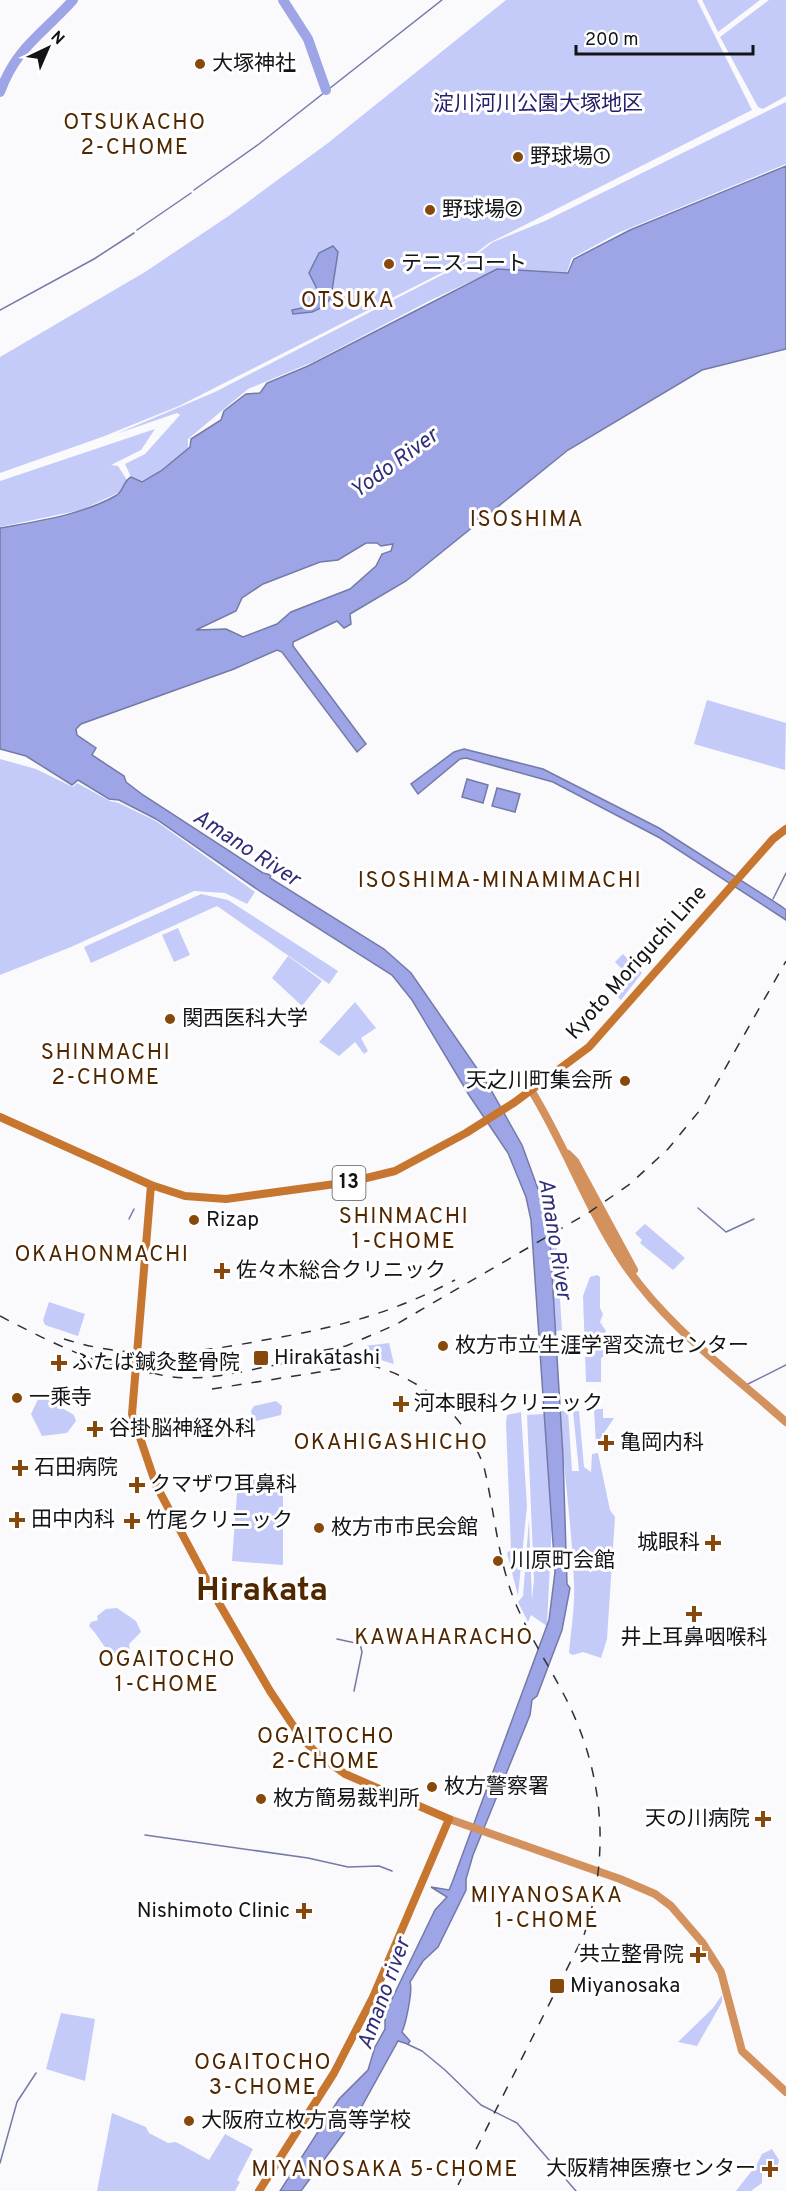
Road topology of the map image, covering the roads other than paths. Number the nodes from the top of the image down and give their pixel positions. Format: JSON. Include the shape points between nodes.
{"nodes":[{"id":1,"x":786,"y":830,"type":"edge"},
{"id":2,"x":531,"y":1090,"type":"junction"},
{"id":3,"x":0,"y":1118,"type":"edge"},
{"id":4,"x":151,"y":1185,"type":"junction"},
{"id":5,"x":786,"y":1422,"type":"edge"},
{"id":6,"x":449,"y":1819,"type":"junction"},
{"id":7,"x":786,"y":2092,"type":"edge"},
{"id":8,"x":259,"y":2191,"type":"edge"}],
"edges":[{"from":1,"to":2,"type":"main road","name":"Kyoto Moriguchi Line","number":"13","via":[[773,839],[589,1047]]},
{"from":2,"to":4,"type":"main road","name":"Kyoto Moriguchi Line","number":"13","via":[[411,1164],[361,1180],[226,1199],[185,1196]]},
{"from":2,"to":5,"type":"main road","via":[[621,1259],[707,1353]]},
{"from":3,"to":4,"type":"main road","name":"Kyoto Moriguchi Line","number":"13"},
{"from":4,"to":6,"type":"main road","via":[[132,1414],[156,1485],[220,1605],[298,1733],[316,1753],[345,1774]]},
{"from":6,"to":7,"type":"main road","via":[[620,1879],[655,1894],[671,1906],[721,1972],[742,2051]]},
{"from":6,"to":8,"type":"main road","via":[[368,2006],[334,2073]]}]}
